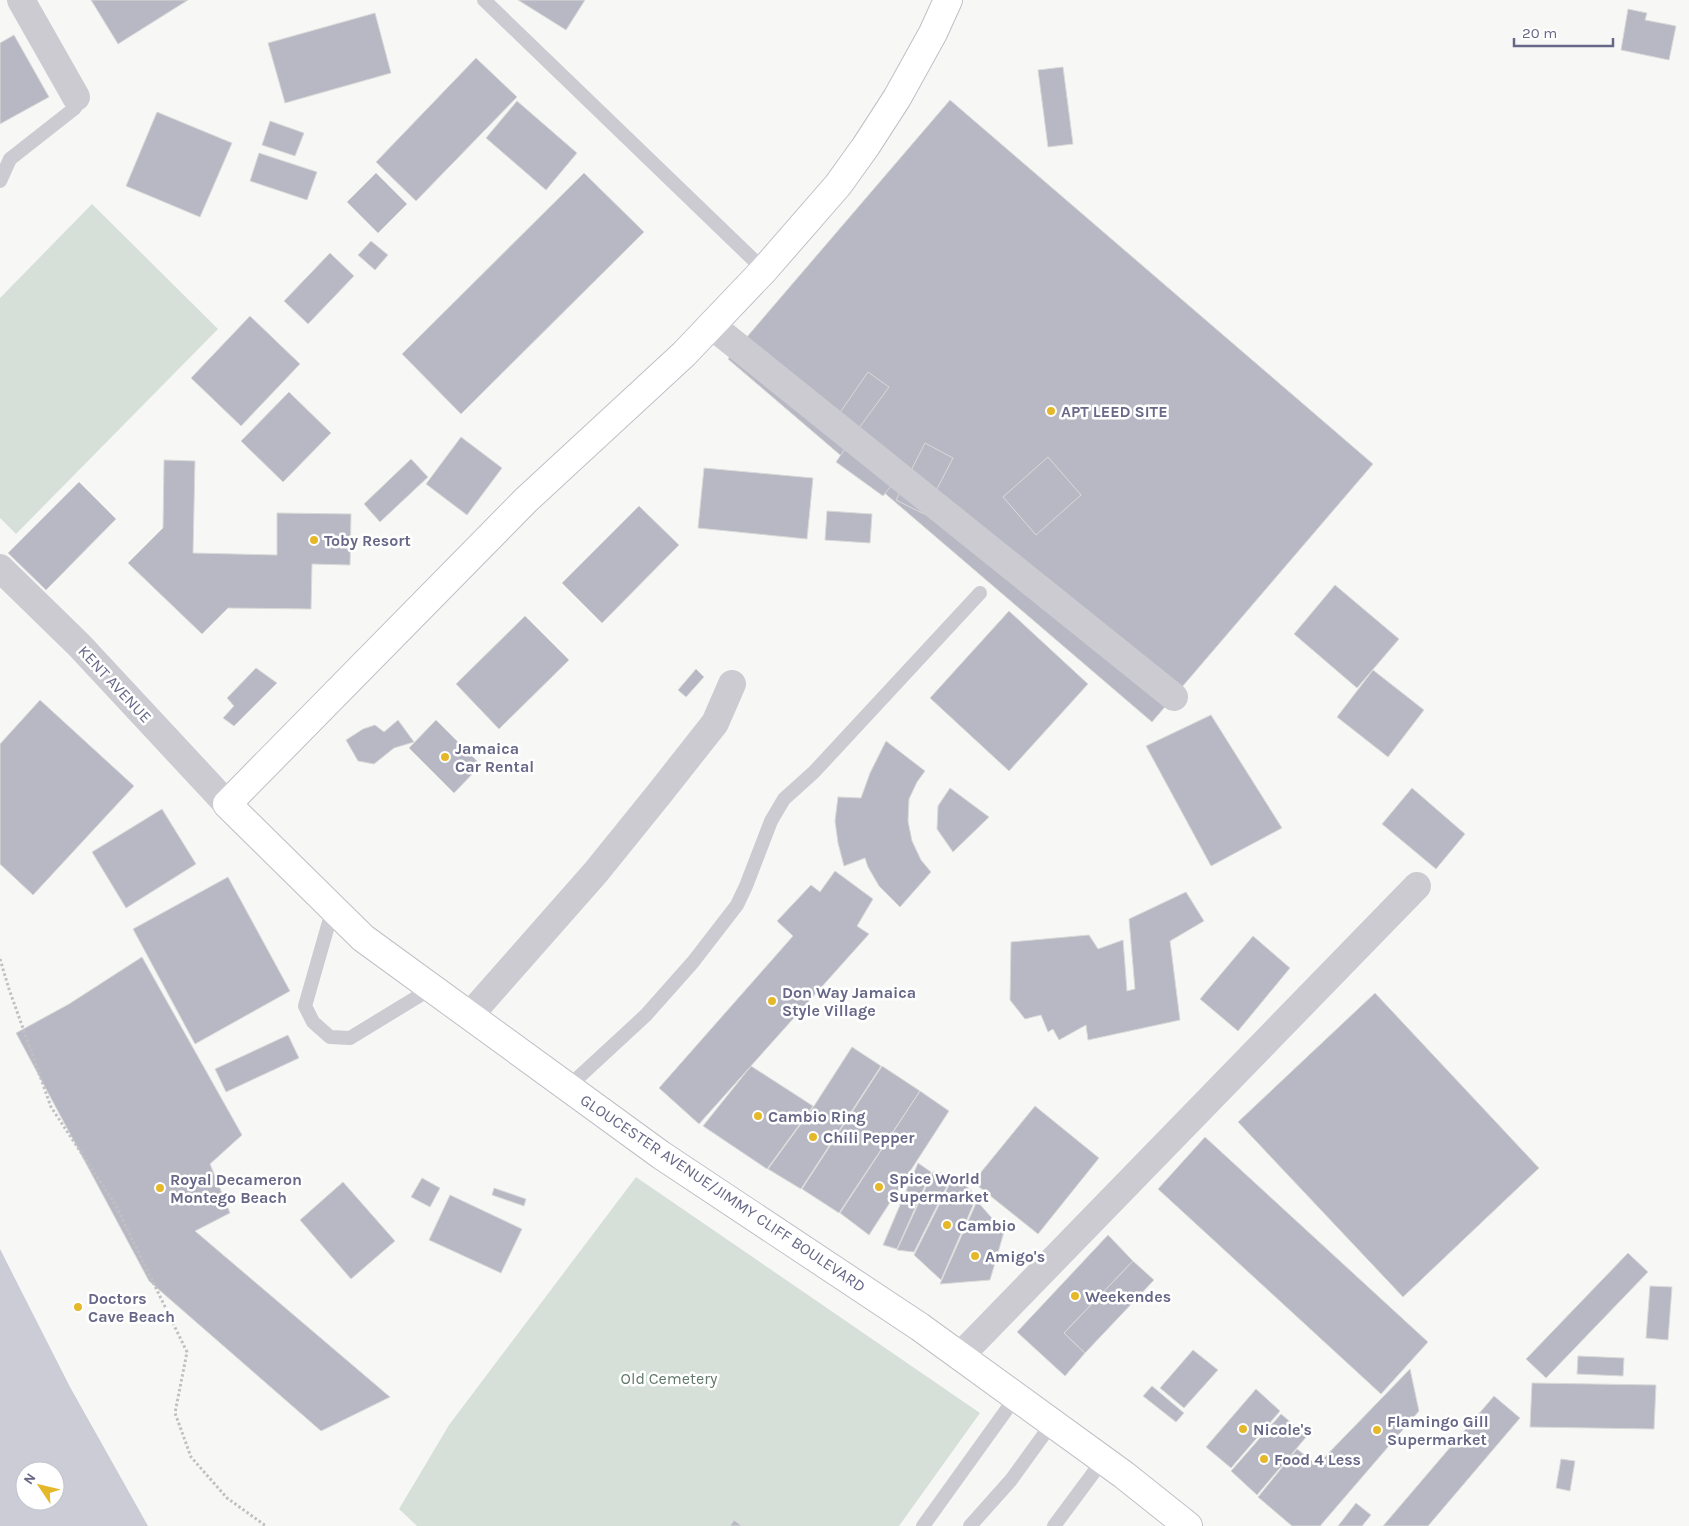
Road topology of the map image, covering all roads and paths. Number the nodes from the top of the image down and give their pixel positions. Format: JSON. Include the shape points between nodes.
{"nodes":[{"id":1,"x":21,"y":0,"type":"edge"},
{"id":2,"x":484,"y":0,"type":"edge"},
{"id":3,"x":948,"y":0,"type":"edge"},
{"id":4,"x":76,"y":97,"type":"joint"},
{"id":5,"x":0,"y":181,"type":"edge"},
{"id":6,"x":764,"y":270,"type":"junction"},
{"id":7,"x":711,"y":325,"type":"junction"},
{"id":8,"x":0,"y":568,"type":"edge"},
{"id":9,"x":980,"y":593,"type":"dead end"},
{"id":10,"x":732,"y":684,"type":"dead end"},
{"id":11,"x":1174,"y":696,"type":"dead end"},
{"id":12,"x":227,"y":804,"type":"junction"},
{"id":13,"x":1417,"y":886,"type":"dead end"},
{"id":14,"x":333,"y":908,"type":"junction"},
{"id":15,"x":0,"y":959,"type":"edge"},
{"id":16,"x":432,"y":988,"type":"junction"},
{"id":17,"x":470,"y":1015,"type":"junction"},
{"id":18,"x":568,"y":1087,"type":"junction"},
{"id":19,"x":960,"y":1356,"type":"junction"},
{"id":20,"x":1016,"y":1398,"type":"junction"},
{"id":21,"x":1053,"y":1422,"type":"junction"},
{"id":22,"x":1103,"y":1460,"type":"junction"},
{"id":23,"x":266,"y":1526,"type":"edge"},
{"id":24,"x":923,"y":1526,"type":"edge"},
{"id":25,"x":970,"y":1526,"type":"edge"},
{"id":26,"x":1054,"y":1526,"type":"edge"},
{"id":27,"x":1188,"y":1526,"type":"edge"}],
"edges":[{"from":1,"to":4,"type":"street"},
{"from":2,"to":6,"type":"lane"},
{"from":3,"to":6,"type":"main road","via":[[897,98],[866,146],[838,185]]},
{"from":4,"to":5,"type":"lane","via":[[75,108],[10,159]]},
{"from":6,"to":7,"type":"main road"},
{"from":7,"to":11,"type":"street"},
{"from":7,"to":12,"type":"main road","via":[[684,354],[526,500]]},
{"from":8,"to":12,"type":"street","name":"KENT AVENUE","via":[[79,645]]},
{"from":9,"to":18,"type":"lane","via":[[814,772],[784,799],[771,821],[737,905],[646,1015]]},
{"from":10,"to":17,"type":"street","via":[[715,723],[659,794],[596,872]]},
{"from":12,"to":14,"type":"main road","name":"GLOUCESTER AVENUE/JIMMY CLIFF BOULEVARD"},
{"from":13,"to":19,"type":"street"},
{"from":14,"to":16,"type":"main road","name":"GLOUCESTER AVENUE/JIMMY CLIFF BOULEVARD","via":[[363,938]]},
{"from":14,"to":16,"type":"lane","via":[[305,1006],[313,1022],[330,1036],[350,1038]]},
{"from":15,"to":23,"type":"path","via":[[51,1107],[115,1204],[187,1352],[175,1413],[191,1457],[227,1498]]},
{"from":16,"to":17,"type":"main road","name":"GLOUCESTER AVENUE/JIMMY CLIFF BOULEVARD"},
{"from":17,"to":18,"type":"main road","name":"GLOUCESTER AVENUE/JIMMY CLIFF BOULEVARD"},
{"from":18,"to":19,"type":"main road","name":"GLOUCESTER AVENUE/JIMMY CLIFF BOULEVARD","via":[[661,1155]]},
{"from":19,"to":20,"type":"main road","name":"GLOUCESTER AVENUE/JIMMY CLIFF BOULEVARD"},
{"from":20,"to":21,"type":"main road","name":"GLOUCESTER AVENUE/JIMMY CLIFF BOULEVARD"},
{"from":20,"to":24,"type":"lane"},
{"from":21,"to":22,"type":"main road","name":"GLOUCESTER AVENUE/JIMMY CLIFF BOULEVARD"},
{"from":21,"to":25,"type":"lane","via":[[1011,1480]]},
{"from":22,"to":26,"type":"lane"},
{"from":22,"to":27,"type":"main road","name":"GLOUCESTER AVENUE/JIMMY CLIFF BOULEVARD"}]}
